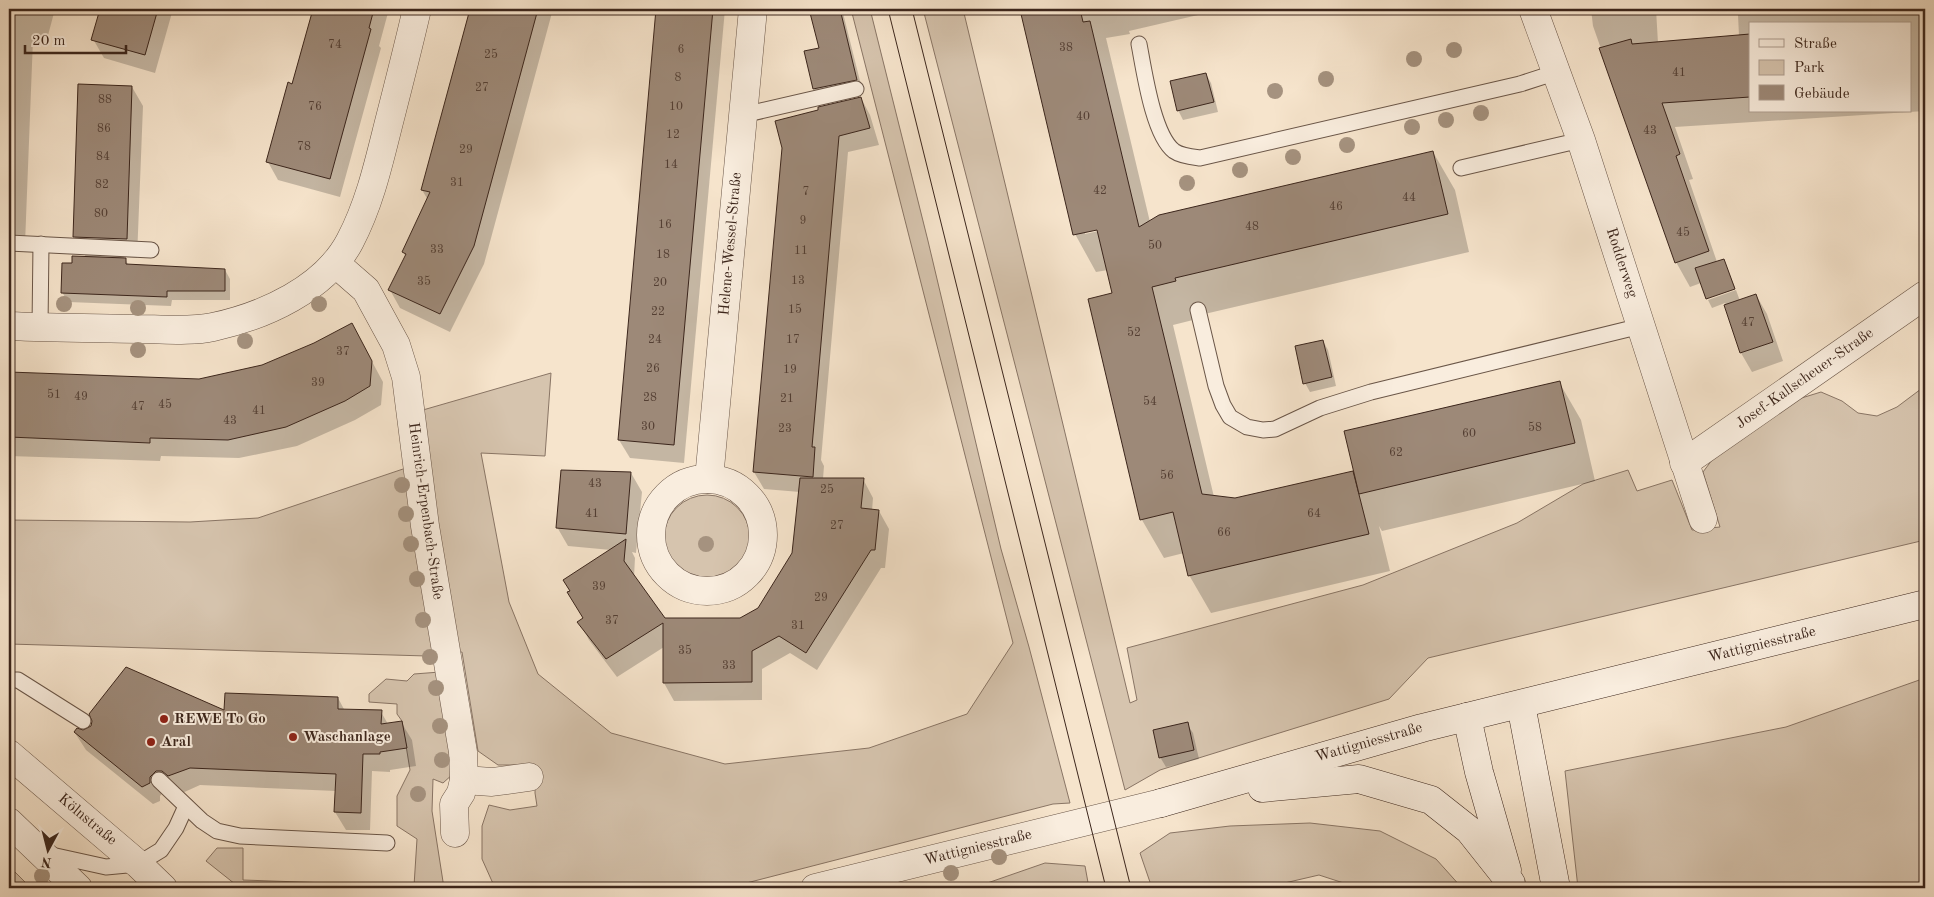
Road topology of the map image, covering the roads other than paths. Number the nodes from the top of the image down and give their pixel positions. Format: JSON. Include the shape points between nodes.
{"nodes":[{"id":1,"x":417,"y":9,"type":"edge"},
{"id":2,"x":753,"y":9,"type":"edge"},
{"id":3,"x":1533,"y":9,"type":"edge"},
{"id":4,"x":1139,"y":44,"type":"dead end"},
{"id":5,"x":1557,"y":72,"type":"junction"},
{"id":6,"x":856,"y":89,"type":"dead end"},
{"id":7,"x":743,"y":115,"type":"junction"},
{"id":8,"x":1581,"y":140,"type":"junction"},
{"id":9,"x":1460,"y":168,"type":"dead end"},
{"id":10,"x":9,"y":243,"type":"edge"},
{"id":11,"x":41,"y":244,"type":"junction"},
{"id":12,"x":150,"y":250,"type":"dead end"},
{"id":13,"x":335,"y":263,"type":"junction"},
{"id":14,"x":1925,"y":295,"type":"edge"},
{"id":15,"x":1198,"y":310,"type":"dead end"},
{"id":16,"x":9,"y":326,"type":"edge"},
{"id":17,"x":1641,"y":326,"type":"junction"},
{"id":18,"x":40,"y":327,"type":"junction"},
{"id":19,"x":1684,"y":463,"type":"junction"},
{"id":20,"x":709,"y":478,"type":"junction"},
{"id":21,"x":1703,"y":519,"type":"dead end"},
{"id":22,"x":1925,"y":604,"type":"edge"},
{"id":23,"x":9,"y":680,"type":"edge"},
{"id":24,"x":1520,"y":705,"type":"junction"},
{"id":25,"x":1467,"y":717,"type":"junction"},
{"id":26,"x":83,"y":721,"type":"dead end"},
{"id":27,"x":9,"y":754,"type":"edge"},
{"id":28,"x":529,"y":777,"type":"dead end"},
{"id":29,"x":159,"y":780,"type":"dead end"},
{"id":30,"x":464,"y":780,"type":"junction"},
{"id":31,"x":1161,"y":803,"type":"junction"},
{"id":32,"x":186,"y":806,"type":"junction"},
{"id":33,"x":9,"y":822,"type":"edge"},
{"id":34,"x":455,"y":833,"type":"dead end"},
{"id":35,"x":387,"y":843,"type":"dead end"},
{"id":36,"x":40,"y":852,"type":"junction"},
{"id":37,"x":138,"y":864,"type":"junction"},
{"id":38,"x":1512,"y":886,"type":"edge"},
{"id":39,"x":78,"y":888,"type":"edge"},
{"id":40,"x":163,"y":888,"type":"edge"},
{"id":41,"x":815,"y":888,"type":"edge"},
{"id":42,"x":1556,"y":888,"type":"edge"}],
"edges":[{"from":1,"to":13,"type":"street","via":[[374,182],[350,242]]},
{"from":2,"to":7,"type":"street","name":"Helene-Wessel-Straße"},
{"from":3,"to":5,"type":"street","name":"Rodderweg"},
{"from":4,"to":5,"type":"lane","via":[[1163,137],[1174,150],[1200,158],[1520,84]]},
{"from":5,"to":8,"type":"street","name":"Rodderweg"},
{"from":6,"to":7,"type":"lane"},
{"from":7,"to":20,"type":"street","name":"Helene-Wessel-Straße"},
{"from":8,"to":9,"type":"lane"},
{"from":8,"to":17,"type":"street","name":"Rodderweg"},
{"from":10,"to":11,"type":"lane"},
{"from":11,"to":12,"type":"lane"},
{"from":11,"to":18,"type":"lane"},
{"from":13,"to":18,"type":"street","via":[[319,279],[276,305],[212,328]]},
{"from":13,"to":30,"type":"street","name":"Heinrich-Erpenbach-Straße","via":[[366,290],[396,345],[406,377],[426,526],[463,752]]},
{"from":14,"to":19,"type":"street","name":"Josef-Kallscheuer-Straße"},
{"from":15,"to":17,"type":"lane","via":[[1222,405],[1230,417],[1247,427],[1263,430],[1275,429],[1320,408],[1364,394]]},
{"from":16,"to":18,"type":"street"},
{"from":17,"to":19,"type":"street","name":"Rodderweg"},
{"from":19,"to":21,"type":"street","name":"Rodderweg"},
{"from":20,"to":20,"type":"street","via":[[692,480],[675,488],[662,500],[653,516],[650,534],[652,551],[660,568],[672,580],[706,591],[726,588],[742,579],[755,564],[762,546],[763,526],[745,493],[728,483]]},
{"from":22,"to":24,"type":"street","name":"Wattigniesstraße"},
{"from":23,"to":26,"type":"lane","via":[[18,680]]},
{"from":24,"to":25,"type":"street","name":"Wattigniesstraße"},
{"from":24,"to":42,"type":"street"},
{"from":25,"to":31,"type":"street","name":"Wattigniesstraße"},
{"from":25,"to":38,"type":"street","via":[[1479,772]]},
{"from":27,"to":37,"type":"street","name":"Kölnstraße"},
{"from":28,"to":30,"type":"street","via":[[492,782]]},
{"from":29,"to":32,"type":"lane"},
{"from":30,"to":34,"type":"street","name":"Heinrich-Erpenbach-Straße","via":[[461,794],[454,804]]},
{"from":31,"to":38,"type":"street","via":[[1277,785],[1359,780],[1431,800],[1469,830]]},
{"from":31,"to":41,"type":"street","name":"Wattigniesstraße"},
{"from":32,"to":35,"type":"lane","via":[[217,831],[240,836]]},
{"from":32,"to":37,"type":"lane","via":[[161,850]]},
{"from":33,"to":36,"type":"street"},
{"from":36,"to":37,"type":"lane","via":[[106,867]]},
{"from":36,"to":39,"type":"street"},
{"from":37,"to":40,"type":"street","name":"Kölnstraße"}]}
